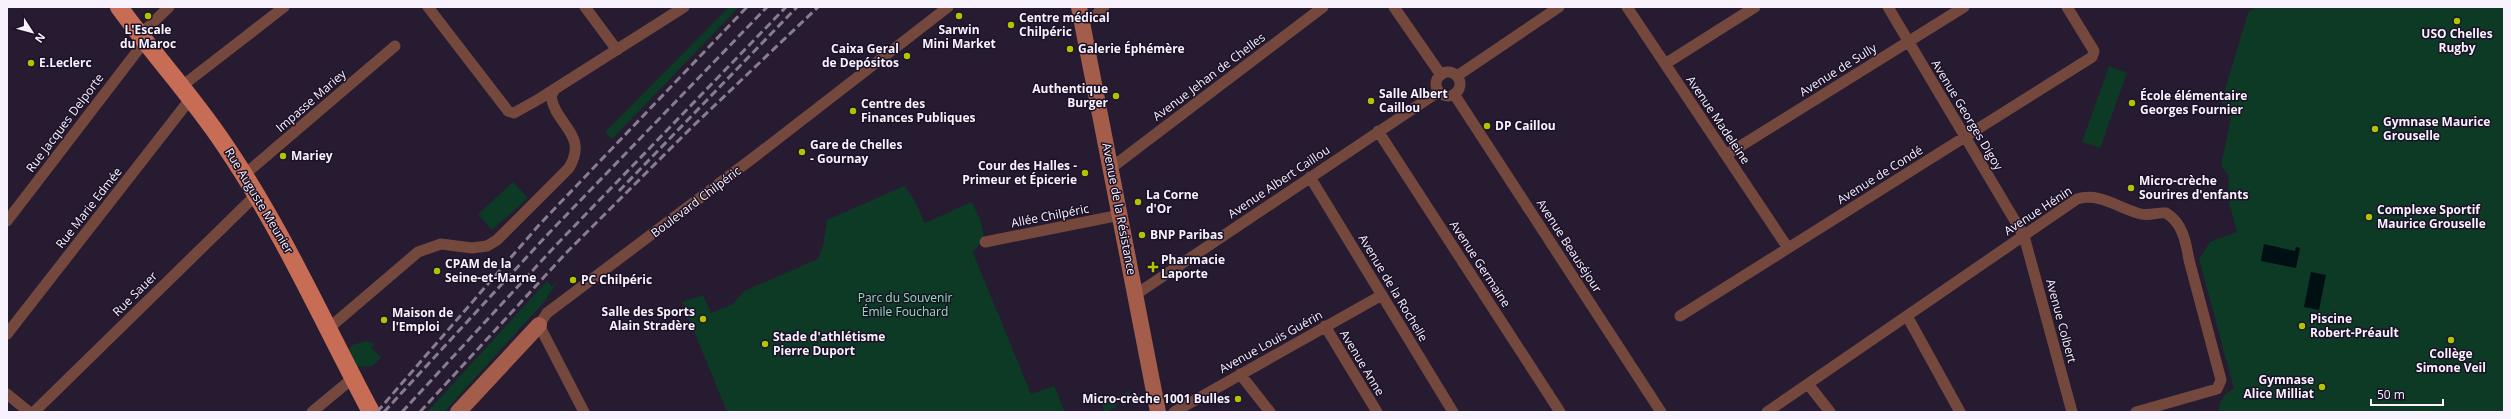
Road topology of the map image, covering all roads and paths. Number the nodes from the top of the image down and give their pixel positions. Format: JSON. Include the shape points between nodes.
{"nodes":[{"id":1,"x":119,"y":7,"type":"edge"},
{"id":2,"x":169,"y":7,"type":"edge"},
{"id":3,"x":284,"y":7,"type":"edge"},
{"id":4,"x":428,"y":7,"type":"edge"},
{"id":5,"x":584,"y":7,"type":"edge"},
{"id":6,"x":684,"y":7,"type":"edge"},
{"id":7,"x":948,"y":7,"type":"edge"},
{"id":8,"x":1104,"y":7,"type":"edge"},
{"id":9,"x":1323,"y":7,"type":"edge"},
{"id":10,"x":1394,"y":7,"type":"edge"},
{"id":11,"x":1559,"y":7,"type":"edge"},
{"id":12,"x":1627,"y":7,"type":"edge"},
{"id":13,"x":1755,"y":7,"type":"edge"},
{"id":14,"x":1888,"y":7,"type":"edge"},
{"id":15,"x":1964,"y":7,"type":"edge"},
{"id":16,"x":2067,"y":7,"type":"edge"},
{"id":17,"x":1081,"y":14,"type":"edge"},
{"id":18,"x":142,"y":38,"type":"junction"},
{"id":19,"x":1908,"y":42,"type":"junction"},
{"id":20,"x":395,"y":46,"type":"dead end"},
{"id":21,"x":617,"y":50,"type":"junction"},
{"id":22,"x":1665,"y":64,"type":"junction"},
{"id":23,"x":1440,"y":75,"type":"junction"},
{"id":24,"x":1457,"y":76,"type":"junction"},
{"id":25,"x":555,"y":89,"type":"junction"},
{"id":26,"x":186,"y":92,"type":"junction"},
{"id":27,"x":1438,"y":92,"type":"junction"},
{"id":28,"x":1454,"y":94,"type":"junction"},
{"id":29,"x":1378,"y":131,"type":"junction"},
{"id":30,"x":1966,"y":136,"type":"junction"},
{"id":31,"x":1726,"y":155,"type":"junction"},
{"id":32,"x":1111,"y":168,"type":"junction"},
{"id":33,"x":244,"y":175,"type":"junction"},
{"id":34,"x":1310,"y":176,"type":"junction"},
{"id":35,"x":256,"y":195,"type":"junction"},
{"id":36,"x":1120,"y":215,"type":"junction"},
{"id":37,"x":7,"y":221,"type":"edge"},
{"id":38,"x":2024,"y":236,"type":"junction"},
{"id":39,"x":985,"y":242,"type":"dead end"},
{"id":40,"x":1788,"y":248,"type":"junction"},
{"id":41,"x":1135,"y":295,"type":"junction"},
{"id":42,"x":1382,"y":295,"type":"junction"},
{"id":43,"x":1680,"y":316,"type":"dead end"},
{"id":44,"x":1907,"y":316,"type":"junction"},
{"id":45,"x":539,"y":325,"type":"junction"},
{"id":46,"x":1325,"y":326,"type":"junction"},
{"id":47,"x":328,"y":328,"type":"junction"},
{"id":48,"x":7,"y":334,"type":"edge"},
{"id":49,"x":1240,"y":374,"type":"junction"},
{"id":50,"x":353,"y":378,"type":"junction"},
{"id":51,"x":1808,"y":384,"type":"junction"},
{"id":52,"x":7,"y":394,"type":"edge"},
{"id":53,"x":29,"y":412,"type":"edge"},
{"id":54,"x":34,"y":412,"type":"edge"},
{"id":55,"x":312,"y":412,"type":"edge"},
{"id":56,"x":371,"y":412,"type":"edge"},
{"id":57,"x":458,"y":412,"type":"edge"},
{"id":58,"x":584,"y":412,"type":"edge"},
{"id":59,"x":1158,"y":412,"type":"edge"},
{"id":60,"x":1174,"y":412,"type":"edge"},
{"id":61,"x":1270,"y":412,"type":"edge"},
{"id":62,"x":1377,"y":412,"type":"edge"},
{"id":63,"x":1454,"y":412,"type":"edge"},
{"id":64,"x":1560,"y":412,"type":"edge"},
{"id":65,"x":1661,"y":412,"type":"edge"},
{"id":66,"x":1766,"y":412,"type":"edge"},
{"id":67,"x":1830,"y":412,"type":"edge"},
{"id":68,"x":1960,"y":412,"type":"edge"},
{"id":69,"x":2072,"y":412,"type":"edge"},
{"id":70,"x":2136,"y":412,"type":"edge"}],
"edges":[{"from":1,"to":18,"type":"main road","name":"Rue Auguste Meunier"},
{"from":2,"to":18,"type":"street","name":"Rue Jacques Delporte"},
{"from":3,"to":26,"type":"street","name":"Rue Marie Edmée"},
{"from":4,"to":25,"type":"street","via":[[508,111],[514,113],[521,110]]},
{"from":5,"to":21,"type":"street"},
{"from":6,"to":21,"type":"street"},
{"from":7,"to":45,"type":"street","name":"Boulevard Chilpéric","via":[[551,310]]},
{"from":8,"to":17,"type":"street","via":[[1095,16]]},
{"from":9,"to":32,"type":"street","name":"Avenue Jehan de Chelles"},
{"from":10,"to":23,"type":"street"},
{"from":11,"to":24,"type":"street"},
{"from":12,"to":22,"type":"street","name":"Avenue Madeleine"},
{"from":13,"to":22,"type":"street"},
{"from":14,"to":19,"type":"street","name":"Avenue Georges Digoy"},
{"from":15,"to":19,"type":"street","name":"Avenue de Sully"},
{"from":16,"to":30,"type":"street","name":"Avenue de Condé","via":[[2094,55]]},
{"from":17,"to":32,"type":"street","name":"Avenue de la Résistance"},
{"from":18,"to":26,"type":"main road","name":"Rue Auguste Meunier"},
{"from":18,"to":37,"type":"street","name":"Rue Jacques Delporte"},
{"from":19,"to":30,"type":"street","name":"Avenue Georges Digoy"},
{"from":19,"to":31,"type":"street","name":"Avenue de Sully"},
{"from":20,"to":33,"type":"street","name":"Impasse Mariey"},
{"from":21,"to":25,"type":"street"},
{"from":22,"to":31,"type":"street","name":"Avenue Madeleine"},
{"from":23,"to":24,"type":"street","via":[[1451,72]]},
{"from":23,"to":27,"type":"street","via":[[1436,84]]},
{"from":24,"to":28,"type":"street","via":[[1460,86]]},
{"from":25,"to":47,"type":"street","via":[[551,96],[552,102],[571,132],[576,147],[569,168],[497,240],[487,246],[472,248],[441,244],[418,252]]},
{"from":26,"to":33,"type":"main road","name":"Rue Auguste Meunier"},
{"from":26,"to":48,"type":"street","name":"Rue Marie Edmée"},
{"from":27,"to":28,"type":"street","via":[[1446,96]]},
{"from":27,"to":29,"type":"street","name":"Avenue Albert Caillou"},
{"from":28,"to":65,"type":"street","name":"Avenue Beauséjour"},
{"from":29,"to":34,"type":"street","name":"Avenue Albert Caillou"},
{"from":29,"to":64,"type":"street","name":"Avenue Germaine"},
{"from":30,"to":38,"type":"street","name":"Avenue Georges Digoy"},
{"from":30,"to":40,"type":"street","name":"Avenue de Condé"},
{"from":31,"to":40,"type":"street","name":"Avenue Madeleine"},
{"from":32,"to":36,"type":"street","name":"Avenue de la Résistance"},
{"from":33,"to":35,"type":"main road","name":"Rue Auguste Meunier"},
{"from":34,"to":41,"type":"street","name":"Avenue Albert Caillou"},
{"from":34,"to":42,"type":"street","name":"Avenue de la Rochelle"},
{"from":35,"to":47,"type":"main road","name":"Rue Auguste Meunier"},
{"from":35,"to":54,"type":"street","name":"Rue Sauer"},
{"from":36,"to":39,"type":"street","name":"Allée Chilpéric"},
{"from":36,"to":41,"type":"street","name":"Avenue de la Résistance"},
{"from":38,"to":44,"type":"street","name":"Avenue Hénin"},
{"from":38,"to":69,"type":"street","name":"Avenue Colbert"},
{"from":38,"to":70,"type":"street","name":"Avenue Hénin","via":[[2077,199],[2084,197],[2111,201],[2142,214],[2166,213],[2176,223],[2186,242],[2188,260],[2221,382],[2217,389]]},
{"from":40,"to":43,"type":"street","name":"Avenue de Condé"},
{"from":41,"to":59,"type":"street","name":"Avenue de la Résistance"},
{"from":42,"to":46,"type":"street","name":"Avenue Louis Guérin"},
{"from":42,"to":63,"type":"street","name":"Avenue de la Rochelle"},
{"from":44,"to":51,"type":"street","name":"Avenue Hénin"},
{"from":44,"to":68,"type":"street"},
{"from":45,"to":57,"type":"street","name":"Boulevard Chilpéric"},
{"from":45,"to":58,"type":"street"},
{"from":46,"to":49,"type":"street","name":"Avenue Louis Guérin"},
{"from":46,"to":62,"type":"street","name":"Avenue Anne"},
{"from":47,"to":50,"type":"main road","name":"Rue Auguste Meunier"},
{"from":49,"to":60,"type":"street","name":"Avenue Louis Guérin"},
{"from":49,"to":61,"type":"street"},
{"from":50,"to":55,"type":"street"},
{"from":50,"to":56,"type":"main road","name":"Rue Auguste Meunier"},
{"from":51,"to":66,"type":"street","name":"Avenue Hénin"},
{"from":51,"to":67,"type":"street"},
{"from":52,"to":53,"type":"street"}]}
